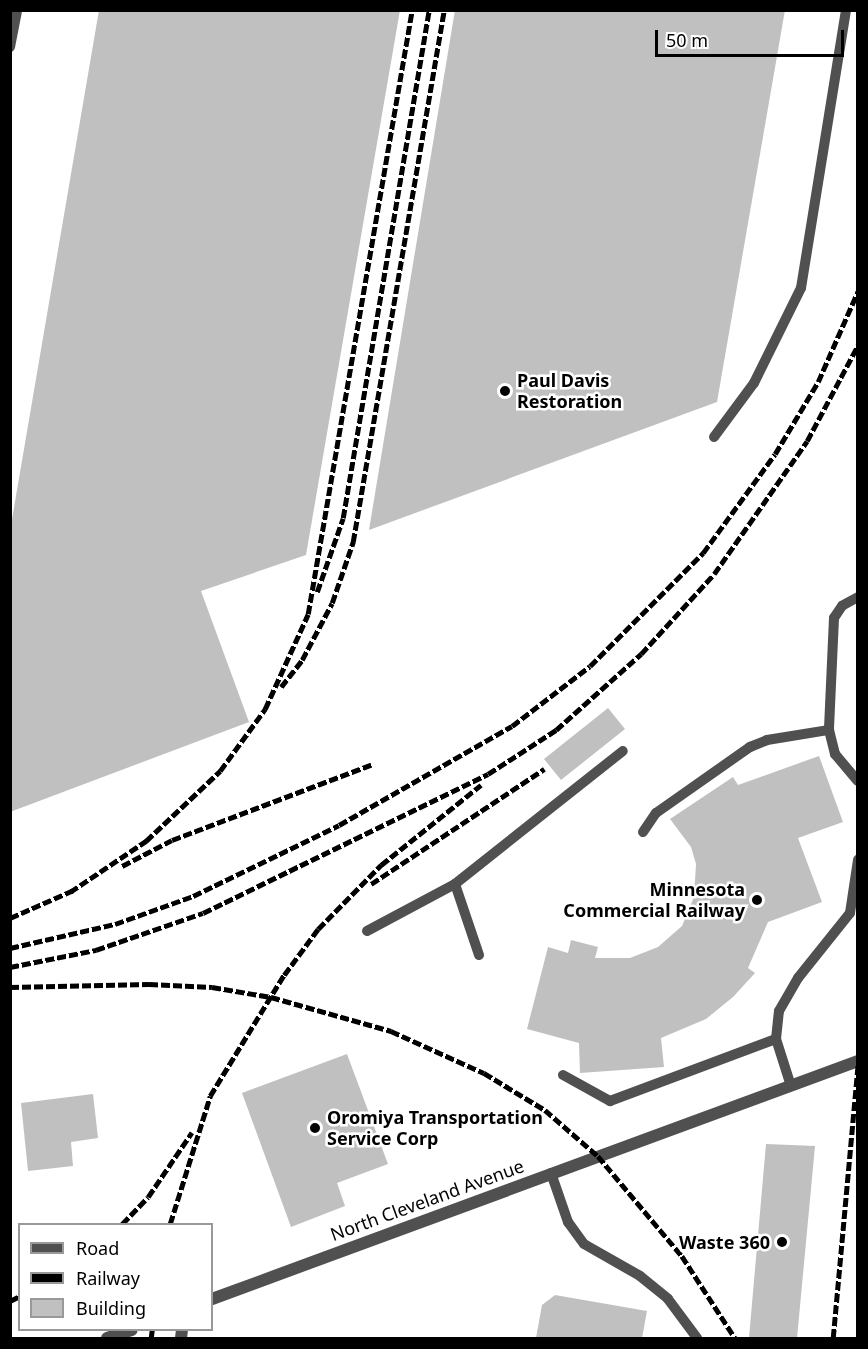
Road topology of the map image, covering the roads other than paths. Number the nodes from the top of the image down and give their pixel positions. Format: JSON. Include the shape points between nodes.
{"nodes":[{"id":1,"x":17,"y":10,"type":"edge"},
{"id":2,"x":846,"y":10,"type":"edge"},
{"id":3,"x":10,"y":47,"type":"edge"},
{"id":4,"x":714,"y":437,"type":"dead end"},
{"id":5,"x":858,"y":597,"type":"edge"},
{"id":6,"x":829,"y":730,"type":"junction"},
{"id":7,"x":622,"y":751,"type":"dead end"},
{"id":8,"x":858,"y":782,"type":"edge"},
{"id":9,"x":643,"y":832,"type":"dead end"},
{"id":10,"x":858,"y":860,"type":"edge"},
{"id":11,"x":455,"y":884,"type":"junction"},
{"id":12,"x":367,"y":931,"type":"dead end"},
{"id":13,"x":479,"y":955,"type":"dead end"},
{"id":14,"x":776,"y":1039,"type":"junction"},
{"id":15,"x":858,"y":1061,"type":"edge"},
{"id":16,"x":563,"y":1075,"type":"dead end"},
{"id":17,"x":791,"y":1086,"type":"junction"},
{"id":18,"x":551,"y":1173,"type":"junction"},
{"id":19,"x":213,"y":1299,"type":"edge"},
{"id":20,"x":126,"y":1331,"type":"edge"},
{"id":21,"x":107,"y":1338,"type":"edge"},
{"id":22,"x":697,"y":1338,"type":"edge"}],
"edges":[{"from":1,"to":3,"type":"lane"},
{"from":2,"to":4,"type":"lane","via":[[801,288],[754,383]]},
{"from":5,"to":6,"type":"lane","via":[[842,606],[834,618]]},
{"from":6,"to":8,"type":"lane","via":[[835,754]]},
{"from":6,"to":9,"type":"lane","via":[[767,740],[750,747],[656,813]]},
{"from":7,"to":11,"type":"lane"},
{"from":10,"to":14,"type":"lane","via":[[850,913],[788,994],[779,1011]]},
{"from":11,"to":12,"type":"lane"},
{"from":11,"to":13,"type":"lane"},
{"from":14,"to":16,"type":"lane","via":[[609,1101]]},
{"from":14,"to":17,"type":"lane"},
{"from":15,"to":17,"type":"street","name":"North Cleveland Avenue"},
{"from":17,"to":18,"type":"street","name":"North Cleveland Avenue"},
{"from":18,"to":19,"type":"street","name":"North Cleveland Avenue"},
{"from":18,"to":22,"type":"lane","via":[[568,1222],[584,1244],[640,1276],[668,1299]]},
{"from":20,"to":21,"type":"street"}]}
